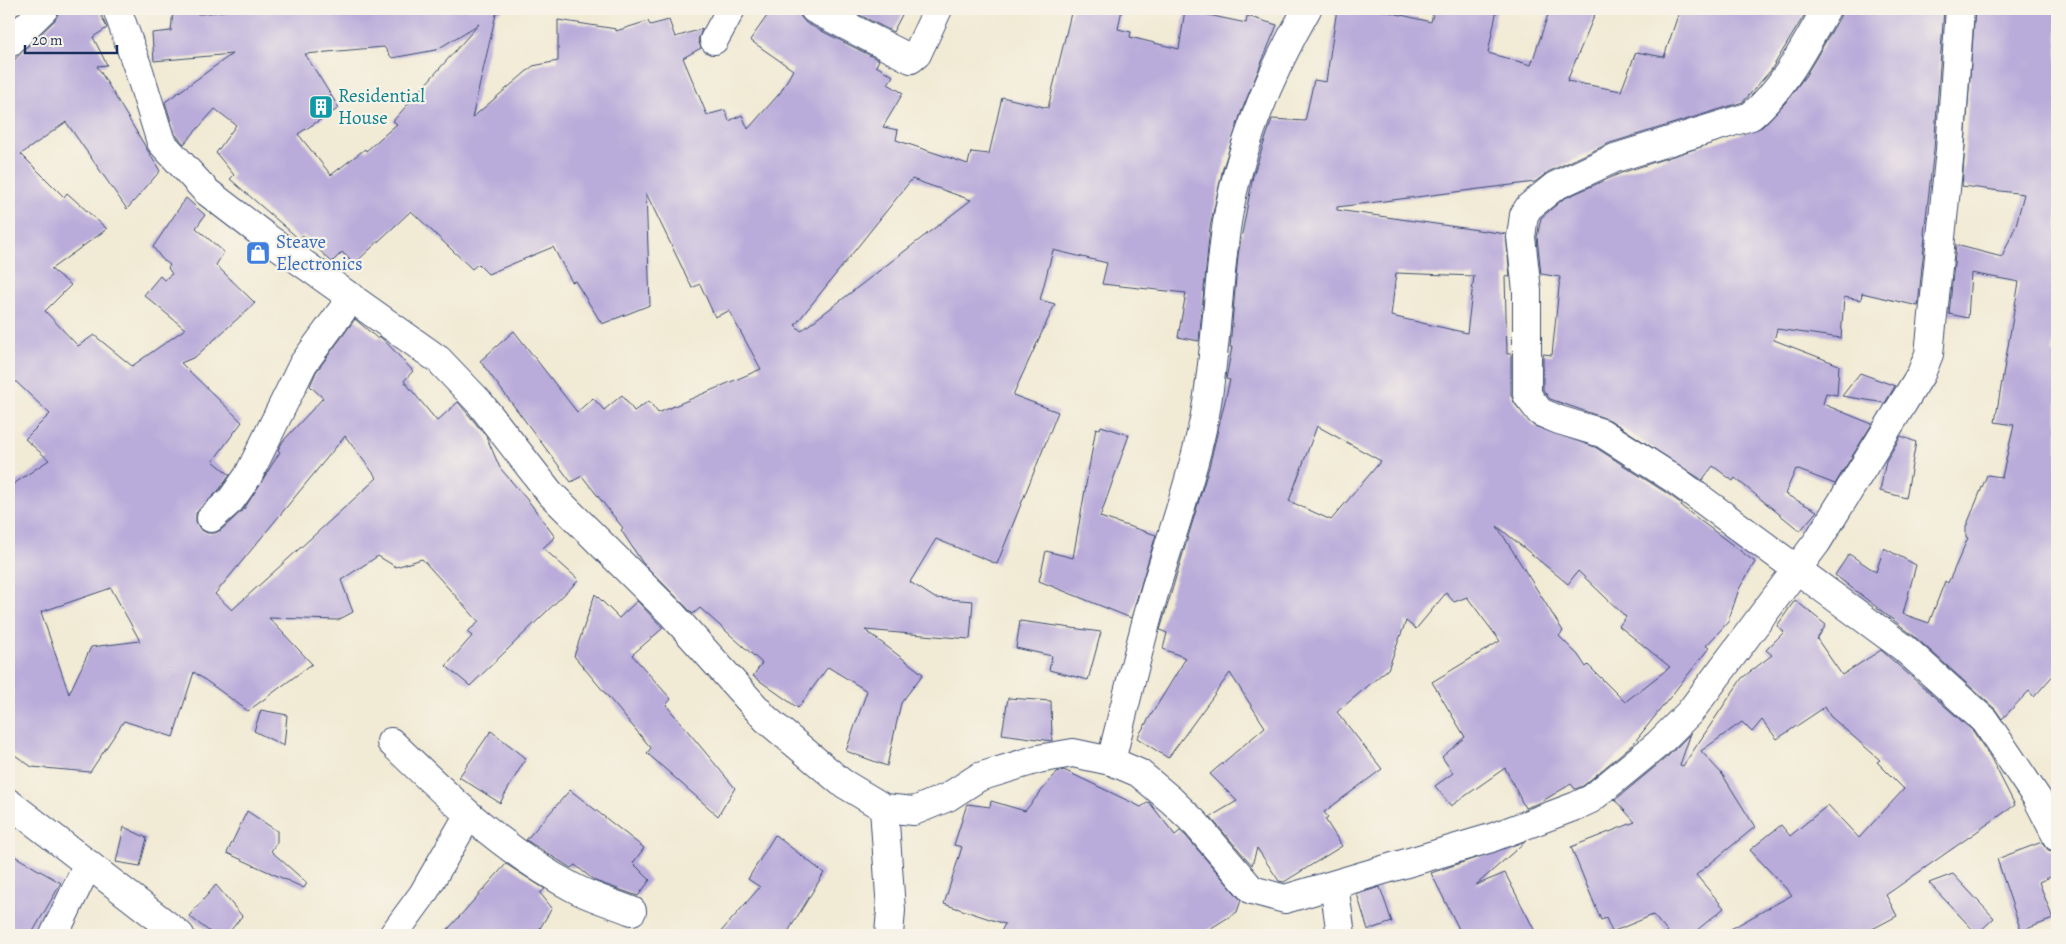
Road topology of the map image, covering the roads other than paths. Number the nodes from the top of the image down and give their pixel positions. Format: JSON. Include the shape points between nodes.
{"nodes":[{"id":1,"x":44,"y":9,"type":"edge"},
{"id":2,"x":117,"y":9,"type":"edge"},
{"id":3,"x":732,"y":9,"type":"edge"},
{"id":4,"x":814,"y":9,"type":"edge"},
{"id":5,"x":938,"y":9,"type":"edge"},
{"id":6,"x":1307,"y":9,"type":"edge"},
{"id":7,"x":1826,"y":9,"type":"edge"},
{"id":8,"x":1960,"y":9,"type":"edge"},
{"id":9,"x":714,"y":40,"type":"dead end"},
{"id":10,"x":9,"y":43,"type":"edge"},
{"id":11,"x":352,"y":297,"type":"junction"},
{"id":12,"x":211,"y":518,"type":"dead end"},
{"id":13,"x":1798,"y":568,"type":"junction"},
{"id":14,"x":391,"y":742,"type":"dead end"},
{"id":15,"x":1111,"y":761,"type":"junction"},
{"id":16,"x":9,"y":803,"type":"edge"},
{"id":17,"x":884,"y":808,"type":"junction"},
{"id":18,"x":468,"y":816,"type":"junction"},
{"id":19,"x":2057,"y":837,"type":"edge"},
{"id":20,"x":88,"y":864,"type":"junction"},
{"id":21,"x":1334,"y":885,"type":"junction"},
{"id":22,"x":632,"y":911,"type":"dead end"},
{"id":23,"x":54,"y":935,"type":"edge"},
{"id":24,"x":180,"y":935,"type":"edge"},
{"id":25,"x":393,"y":935,"type":"edge"},
{"id":26,"x":889,"y":935,"type":"edge"},
{"id":27,"x":1341,"y":935,"type":"edge"}],
"edges":[{"from":1,"to":10,"type":"street"},
{"from":2,"to":11,"type":"street","via":[[161,142],[206,191]]},
{"from":3,"to":9,"type":"street"},
{"from":4,"to":5,"type":"street","via":[[911,59],[917,54]]},
{"from":6,"to":15,"type":"street","via":[[1287,43],[1262,99],[1234,184],[1226,229],[1214,358],[1203,421],[1149,610]]},
{"from":7,"to":13,"type":"street","via":[[1793,66],[1751,116],[1615,158],[1555,186],[1529,207],[1524,215],[1522,237],[1527,292],[1526,385],[1532,404],[1540,412],[1602,433],[1617,442]]},
{"from":8,"to":13,"type":"street","via":[[1950,150],[1929,354],[1921,374]]},
{"from":11,"to":12,"type":"street","via":[[303,364],[248,476],[232,500]]},
{"from":11,"to":17,"type":"street","via":[[439,360],[479,402],[550,493],[671,613],[766,719],[841,782]]},
{"from":13,"to":19,"type":"street","via":[[1904,648],[1985,721],[2037,798]]},
{"from":13,"to":21,"type":"street","via":[[1690,712],[1658,744],[1591,799],[1491,838]]},
{"from":14,"to":18,"type":"street"},
{"from":15,"to":17,"type":"street","via":[[1073,753],[1038,759],[979,777],[948,797],[914,811]]},
{"from":15,"to":21,"type":"street","via":[[1139,773],[1171,800],[1196,824],[1252,890],[1285,900]]},
{"from":16,"to":20,"type":"street"},
{"from":17,"to":26,"type":"street","via":[[891,910]]},
{"from":18,"to":22,"type":"street","via":[[519,854],[573,887]]},
{"from":18,"to":25,"type":"street","via":[[423,894]]},
{"from":20,"to":23,"type":"street"},
{"from":20,"to":24,"type":"street"},
{"from":21,"to":27,"type":"street"}]}
